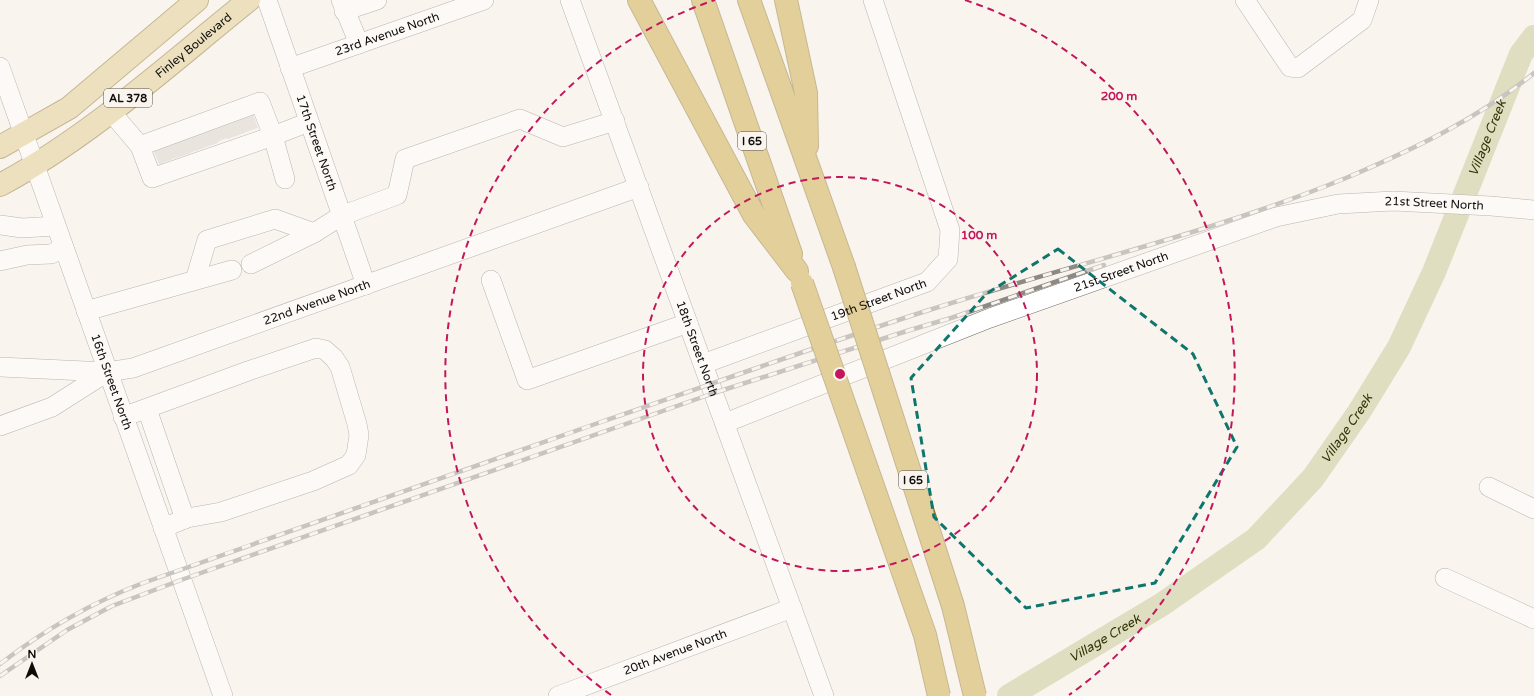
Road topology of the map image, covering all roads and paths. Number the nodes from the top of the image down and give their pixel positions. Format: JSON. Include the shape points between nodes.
{"nodes":[{"id":1,"x":197,"y":0,"type":"edge"},
{"id":2,"x":249,"y":0,"type":"edge"},
{"id":3,"x":267,"y":0,"type":"edge"},
{"id":4,"x":377,"y":0,"type":"edge"},
{"id":5,"x":484,"y":0,"type":"edge"},
{"id":6,"x":570,"y":0,"type":"edge"},
{"id":7,"x":639,"y":0,"type":"edge"},
{"id":8,"x":704,"y":0,"type":"edge"},
{"id":9,"x":749,"y":0,"type":"edge"},
{"id":10,"x":786,"y":0,"type":"edge"},
{"id":11,"x":873,"y":0,"type":"edge"},
{"id":12,"x":1245,"y":0,"type":"edge"},
{"id":13,"x":1369,"y":0,"type":"edge"},
{"id":14,"x":342,"y":6,"type":"edge"},
{"id":15,"x":435,"y":8,"type":"edge"},
{"id":16,"x":360,"y":44,"type":"junction"},
{"id":17,"x":0,"y":67,"type":"edge"},
{"id":18,"x":290,"y":68,"type":"junction"},
{"id":19,"x":111,"y":112,"type":"junction"},
{"id":20,"x":614,"y":121,"type":"junction"},
{"id":21,"x":309,"y":122,"type":"junction"},
{"id":22,"x":24,"y":135,"type":"junction"},
{"id":23,"x":273,"y":136,"type":"junction"},
{"id":24,"x":206,"y":140,"type":"junction"},
{"id":25,"x":140,"y":146,"type":"junction"},
{"id":26,"x":0,"y":147,"type":"edge"},
{"id":27,"x":35,"y":166,"type":"junction"},
{"id":28,"x":808,"y":167,"type":"junction"},
{"id":29,"x":286,"y":179,"type":"dead end"},
{"id":30,"x":0,"y":185,"type":"edge"},
{"id":31,"x":639,"y":188,"type":"junction"},
{"id":32,"x":1534,"y":210,"type":"edge"},
{"id":33,"x":341,"y":216,"type":"junction"},
{"id":34,"x":0,"y":225,"type":"edge"},
{"id":35,"x":56,"y":226,"type":"junction"},
{"id":36,"x":26,"y":228,"type":"junction"},
{"id":37,"x":314,"y":233,"type":"junction"},
{"id":38,"x":64,"y":248,"type":"junction"},
{"id":39,"x":34,"y":255,"type":"junction"},
{"id":40,"x":0,"y":261,"type":"edge"},
{"id":41,"x":250,"y":264,"type":"dead end"},
{"id":42,"x":232,"y":270,"type":"dead end"},
{"id":43,"x":800,"y":277,"type":"junction"},
{"id":44,"x":195,"y":280,"type":"junction"},
{"id":45,"x":491,"y":280,"type":"dead end"},
{"id":46,"x":366,"y":285,"type":"junction"},
{"id":47,"x":86,"y":311,"type":"junction"},
{"id":48,"x":688,"y":323,"type":"junction"},
{"id":49,"x":703,"y":364,"type":"junction"},
{"id":50,"x":0,"y":367,"type":"edge"},
{"id":51,"x":107,"y":372,"type":"junction"},
{"id":52,"x":147,"y":409,"type":"junction"},
{"id":53,"x":123,"y":418,"type":"junction"},
{"id":54,"x":725,"y":423,"type":"junction"},
{"id":55,"x":0,"y":426,"type":"edge"},
{"id":56,"x":1489,"y":487,"type":"dead end"},
{"id":57,"x":1534,"y":509,"type":"edge"},
{"id":58,"x":185,"y":519,"type":"junction"},
{"id":59,"x":163,"y":528,"type":"junction"},
{"id":60,"x":1446,"y":578,"type":"dead end"},
{"id":61,"x":792,"y":608,"type":"junction"},
{"id":62,"x":1534,"y":619,"type":"edge"},
{"id":63,"x":223,"y":696,"type":"edge"},
{"id":64,"x":558,"y":696,"type":"edge"},
{"id":65,"x":824,"y":696,"type":"edge"},
{"id":66,"x":938,"y":696,"type":"edge"},
{"id":67,"x":975,"y":696,"type":"edge"}],
"edges":[{"from":1,"to":22,"type":"main road","number":"AL 378","via":[[68,108]]},
{"from":2,"to":19,"type":"main road","name":"Finley Boulevard","number":"AL 378"},
{"from":3,"to":18,"type":"street","name":"17th Street North"},
{"from":4,"to":14,"type":"street"},
{"from":5,"to":15,"type":"street","name":"23rd Avenue North"},
{"from":6,"to":20,"type":"street","name":"18th Street North"},
{"from":7,"to":43,"type":"highway","via":[[754,215]]},
{"from":8,"to":43,"type":"highway","number":"I 65"},
{"from":9,"to":28,"type":"highway","number":"I 65"},
{"from":10,"to":28,"type":"highway","via":[[806,93]]},
{"from":11,"to":49,"type":"street","name":"19th Street North","via":[[950,230],[948,258],[927,282]]},
{"from":12,"to":13,"type":"street","via":[[1290,67],[1298,68],[1362,20]]},
{"from":14,"to":16,"type":"street"},
{"from":15,"to":16,"type":"street","name":"23rd Avenue North"},
{"from":16,"to":18,"type":"street","name":"23rd Avenue North"},
{"from":17,"to":22,"type":"street","name":"16th Street North"},
{"from":18,"to":21,"type":"street","name":"17th Street North"},
{"from":19,"to":25,"type":"street"},
{"from":19,"to":27,"type":"main road","name":"Finley Boulevard","number":"AL 378","via":[[84,134]]},
{"from":20,"to":31,"type":"street","name":"18th Street North"},
{"from":20,"to":33,"type":"street","via":[[563,137],[520,120],[405,159],[397,195]]},
{"from":21,"to":23,"type":"street"},
{"from":21,"to":33,"type":"street","name":"17th Street North"},
{"from":22,"to":26,"type":"main road","number":"AL 378"},
{"from":22,"to":27,"type":"street","name":"16th Street North"},
{"from":23,"to":24,"type":"street"},
{"from":23,"to":24,"type":"street","via":[[260,102]]},
{"from":23,"to":29,"type":"street"},
{"from":24,"to":25,"type":"street"},
{"from":24,"to":25,"type":"street","via":[[152,178]]},
{"from":27,"to":30,"type":"main road","name":"Finley Boulevard","number":"AL 378"},
{"from":27,"to":35,"type":"street","name":"16th Street North"},
{"from":28,"to":67,"type":"highway","number":"I 65","bridge":true,"via":[[844,267],[954,606]]},
{"from":31,"to":46,"type":"street","name":"22nd Avenue North"},
{"from":31,"to":48,"type":"street","name":"18th Street North"},
{"from":32,"to":54,"type":"street","name":"21st Street North","via":[[1393,201],[1338,204],[1276,217],[990,318]]},
{"from":33,"to":37,"type":"street"},
{"from":33,"to":46,"type":"street","name":"17th Street North"},
{"from":34,"to":36,"type":"street"},
{"from":35,"to":36,"type":"street"},
{"from":35,"to":38,"type":"street","name":"16th Street North"},
{"from":36,"to":39,"type":"street"},
{"from":37,"to":41,"type":"street"},
{"from":37,"to":44,"type":"street","via":[[275,219],[207,240]]},
{"from":38,"to":39,"type":"street","via":[[51,254]]},
{"from":38,"to":47,"type":"street","name":"16th Street North"},
{"from":39,"to":40,"type":"street"},
{"from":42,"to":44,"type":"street"},
{"from":43,"to":66,"type":"highway","number":"I 65","bridge":true,"via":[[925,635]]},
{"from":44,"to":47,"type":"street"},
{"from":45,"to":48,"type":"street","via":[[527,380]]},
{"from":46,"to":51,"type":"street","name":"22nd Avenue North","via":[[133,368]]},
{"from":47,"to":51,"type":"street","name":"16th Street North"},
{"from":48,"to":49,"type":"street","name":"18th Street North"},
{"from":49,"to":54,"type":"street","name":"18th Street North"},
{"from":50,"to":51,"type":"street"},
{"from":51,"to":53,"type":"street","name":"16th Street North"},
{"from":51,"to":55,"type":"street","name":"22nd Avenue North","via":[[52,407]]},
{"from":52,"to":53,"type":"street"},
{"from":52,"to":58,"type":"street"},
{"from":52,"to":58,"type":"street","via":[[316,348],[325,350],[340,367],[359,435],[356,455],[349,465],[313,481],[221,512]]},
{"from":53,"to":59,"type":"street","name":"16th Street North"},
{"from":54,"to":61,"type":"street","name":"18th Street North"},
{"from":56,"to":57,"type":"street"},
{"from":58,"to":59,"type":"street"},
{"from":59,"to":63,"type":"street","name":"16th Street North"},
{"from":60,"to":62,"type":"street"},
{"from":61,"to":64,"type":"street","name":"20th Avenue North"},
{"from":61,"to":65,"type":"street","name":"18th Street North"}]}
